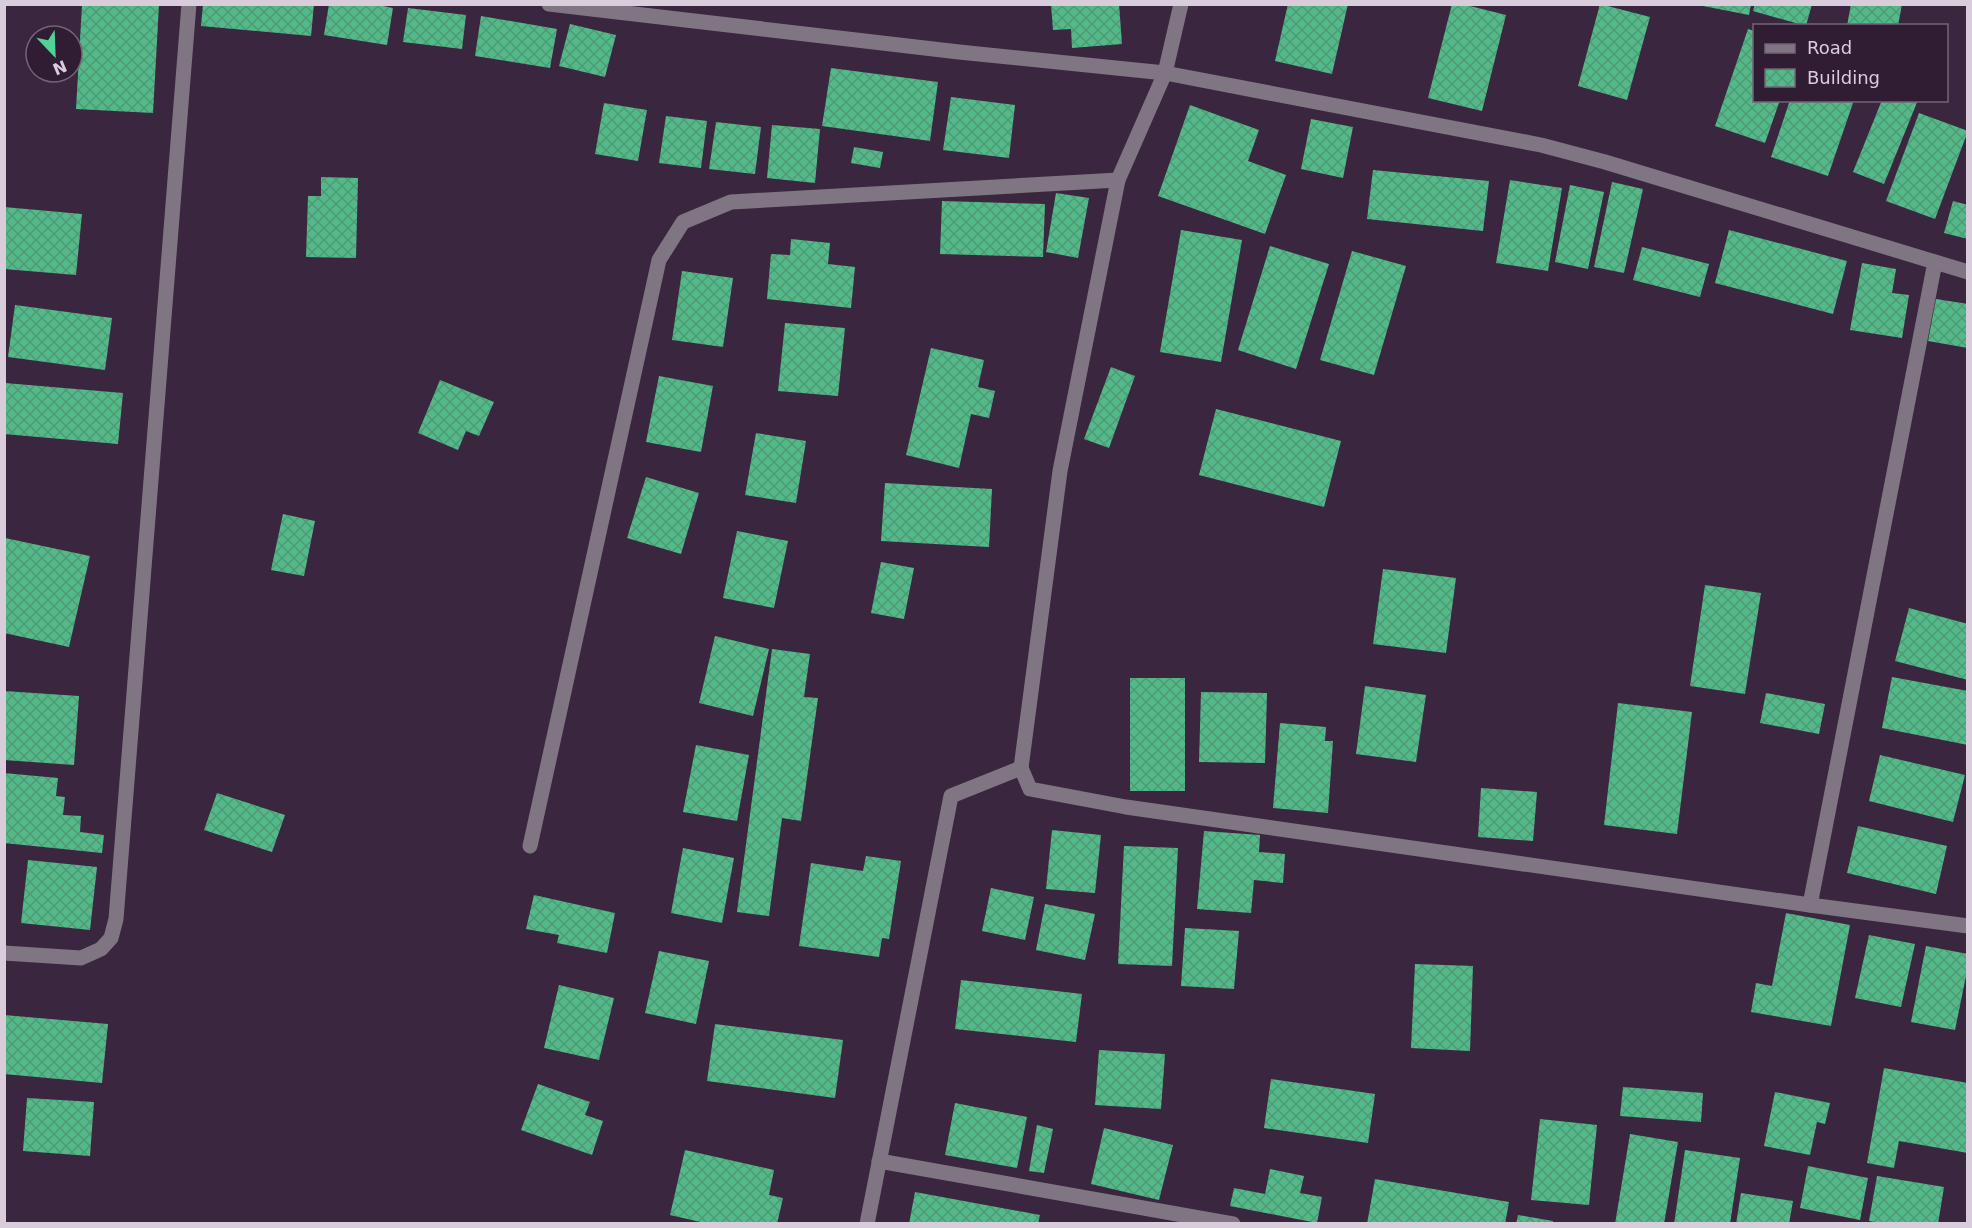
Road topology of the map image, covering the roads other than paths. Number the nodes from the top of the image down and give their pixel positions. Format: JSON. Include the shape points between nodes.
{"nodes":[{"id":1,"x":189,"y":4,"type":"edge"},
{"id":2,"x":549,"y":4,"type":"edge"},
{"id":3,"x":1181,"y":4,"type":"edge"},
{"id":4,"x":1165,"y":73,"type":"junction"},
{"id":5,"x":1118,"y":180,"type":"junction"},
{"id":6,"x":1935,"y":262,"type":"junction"},
{"id":7,"x":1968,"y":272,"type":"edge"},
{"id":8,"x":1021,"y":768,"type":"junction"},
{"id":9,"x":530,"y":846,"type":"dead end"},
{"id":10,"x":1810,"y":905,"type":"junction"},
{"id":11,"x":1968,"y":926,"type":"edge"},
{"id":12,"x":4,"y":953,"type":"edge"},
{"id":13,"x":879,"y":1161,"type":"junction"},
{"id":14,"x":867,"y":1224,"type":"edge"},
{"id":15,"x":1233,"y":1224,"type":"edge"}],
"edges":[{"from":1,"to":12,"type":"street","via":[[116,918],[111,938],[101,950],[81,958]]},
{"from":2,"to":4,"type":"street"},
{"from":3,"to":4,"type":"street"},
{"from":4,"to":5,"type":"street"},
{"from":4,"to":6,"type":"street","via":[[1540,145]]},
{"from":5,"to":8,"type":"street","via":[[1060,471]]},
{"from":5,"to":9,"type":"street","via":[[731,202],[683,222],[659,260]]},
{"from":6,"to":7,"type":"street"},
{"from":6,"to":10,"type":"street"},
{"from":8,"to":10,"type":"street","via":[[1030,789],[1126,807]]},
{"from":8,"to":13,"type":"street","via":[[951,796]]},
{"from":10,"to":11,"type":"street"},
{"from":13,"to":14,"type":"street"},
{"from":13,"to":15,"type":"street"}]}
